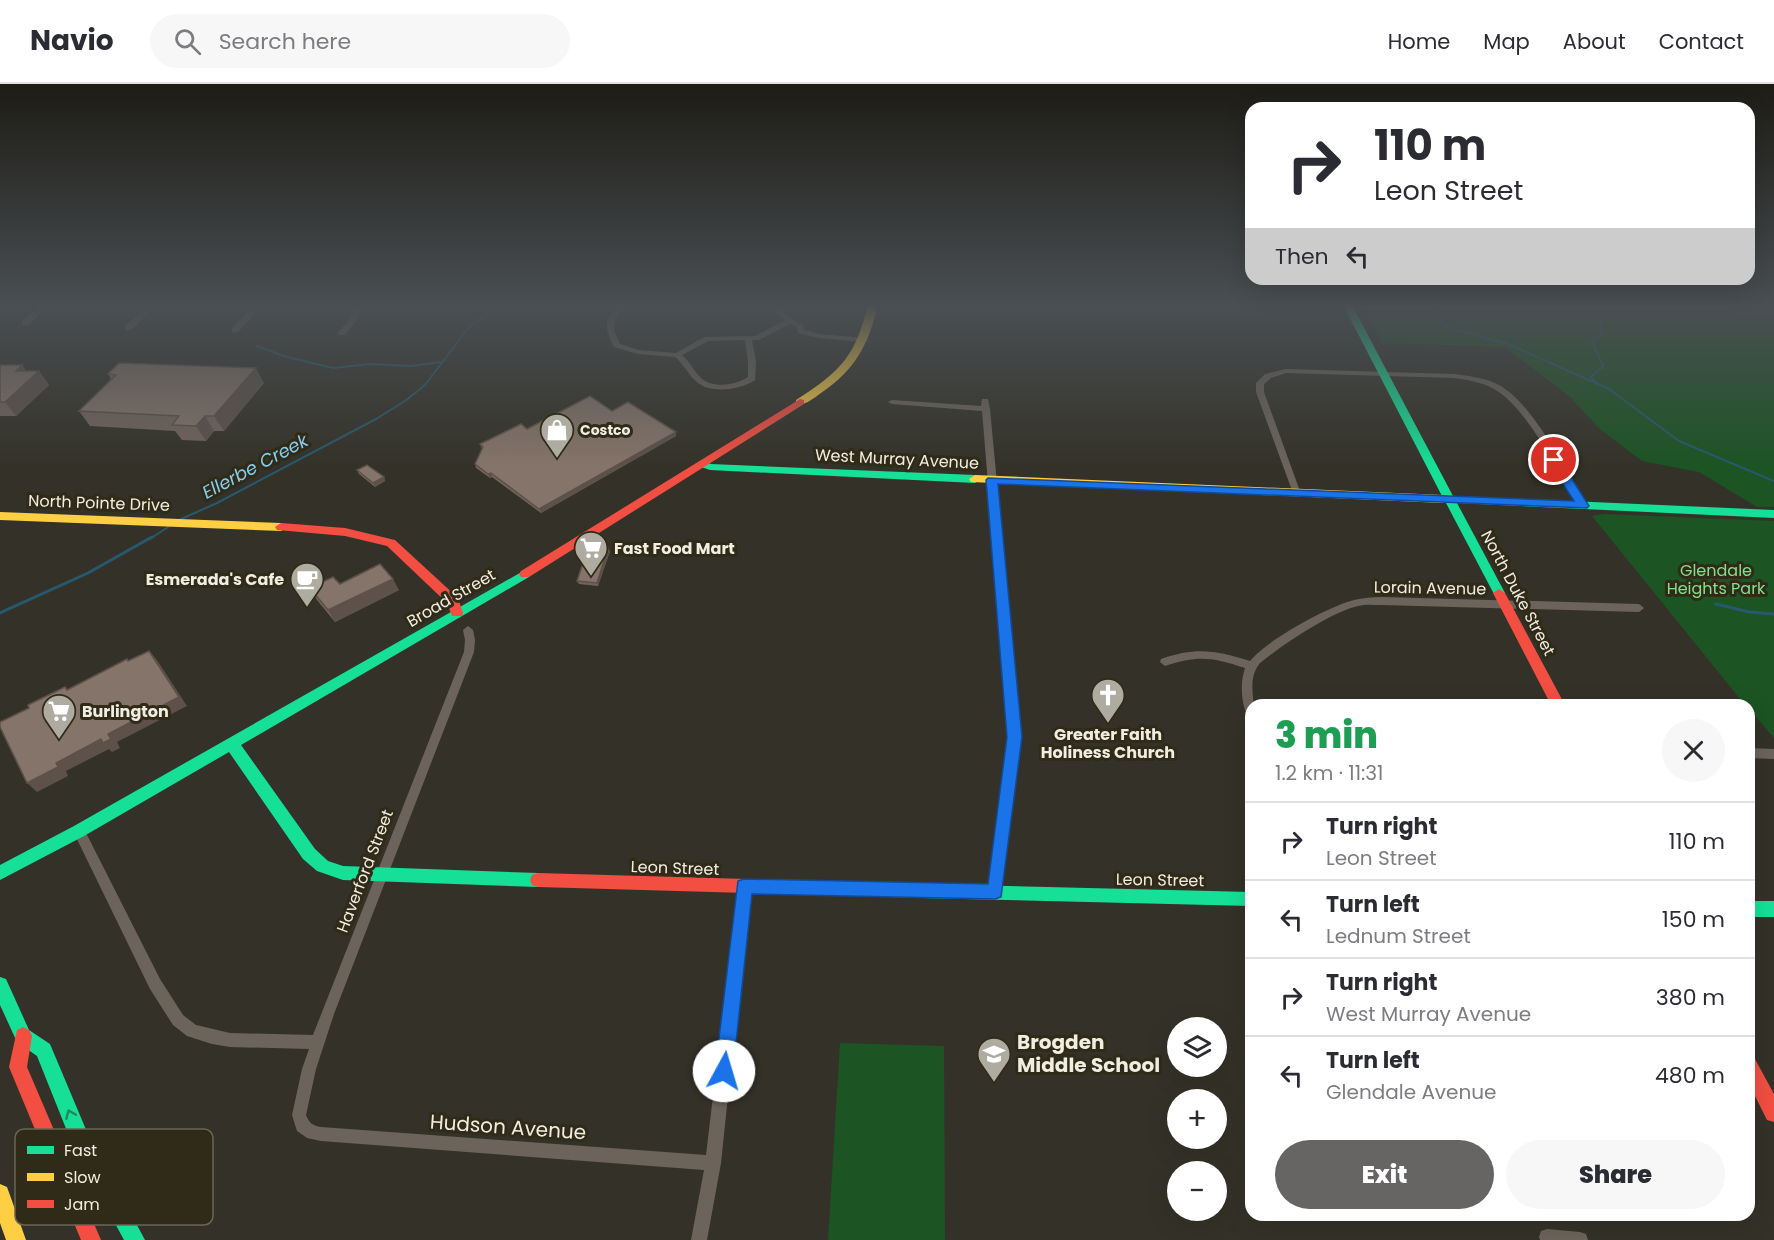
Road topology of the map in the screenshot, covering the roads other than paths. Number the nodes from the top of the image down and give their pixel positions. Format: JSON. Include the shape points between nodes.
{"nodes":[{"id":1,"x":683,"y":359,"type":"edge"},
{"id":2,"x":752,"y":359,"type":"edge"},
{"id":3,"x":855,"y":359,"type":"edge"},
{"id":4,"x":1375,"y":359,"type":"edge"},
{"id":5,"x":1383,"y":374,"type":"junction"},
{"id":6,"x":892,"y":402,"type":"dead end"},
{"id":7,"x":702,"y":464,"type":"junction"},
{"id":8,"x":992,"y":480,"type":"junction"},
{"id":9,"x":1297,"y":494,"type":"junction"},
{"id":10,"x":1451,"y":501,"type":"junction"},
{"id":11,"x":1583,"y":506,"type":"junction"},
{"id":12,"x":1774,"y":514,"type":"edge"},
{"id":13,"x":0,"y":516,"type":"edge"},
{"id":14,"x":1506,"y":605,"type":"junction"},
{"id":15,"x":1639,"y":608,"type":"dead end"},
{"id":16,"x":457,"y":613,"type":"junction"},
{"id":17,"x":468,"y":630,"type":"dead end"},
{"id":18,"x":1165,"y":662,"type":"dead end"},
{"id":19,"x":1251,"y":666,"type":"junction"},
{"id":20,"x":1248,"y":699,"type":"edge"},
{"id":21,"x":1555,"y":699,"type":"edge"},
{"id":22,"x":232,"y":744,"type":"junction"},
{"id":23,"x":1755,"y":753,"type":"edge"},
{"id":24,"x":1774,"y":754,"type":"edge"},
{"id":25,"x":79,"y":831,"type":"junction"},
{"id":26,"x":0,"y":873,"type":"edge"},
{"id":27,"x":381,"y":875,"type":"junction"},
{"id":28,"x":744,"y":886,"type":"junction"},
{"id":29,"x":995,"y":892,"type":"junction"},
{"id":30,"x":1245,"y":899,"type":"edge"},
{"id":31,"x":1755,"y":909,"type":"edge"},
{"id":32,"x":1774,"y":909,"type":"edge"},
{"id":33,"x":0,"y":985,"type":"edge"},
{"id":34,"x":23,"y":1036,"type":"junction"},
{"id":35,"x":317,"y":1042,"type":"junction"},
{"id":36,"x":1755,"y":1077,"type":"edge"},
{"id":37,"x":1774,"y":1113,"type":"edge"},
{"id":38,"x":302,"y":1126,"type":"joint"},
{"id":39,"x":44,"y":1129,"type":"edge"},
{"id":40,"x":76,"y":1129,"type":"edge"},
{"id":41,"x":713,"y":1162,"type":"junction"},
{"id":42,"x":0,"y":1194,"type":"edge"},
{"id":43,"x":85,"y":1225,"type":"edge"},
{"id":44,"x":126,"y":1225,"type":"edge"},
{"id":45,"x":1547,"y":1237,"type":"dead end"},
{"id":46,"x":16,"y":1240,"type":"edge"},
{"id":47,"x":91,"y":1240,"type":"edge"},
{"id":48,"x":135,"y":1240,"type":"edge"},
{"id":49,"x":699,"y":1240,"type":"edge"},
{"id":50,"x":1580,"y":1240,"type":"edge"}],
"edges":[{"from":1,"to":2,"type":"street","via":[[708,385],[747,383],[752,378]]},
{"from":3,"to":7,"type":"main road","name":"Broad Street","via":[[835,378]]},
{"from":4,"to":5,"type":"main road","name":"North Duke Street"},
{"from":5,"to":9,"type":"street","via":[[1279,372],[1262,380],[1260,392]]},
{"from":5,"to":10,"type":"main road","name":"North Duke Street"},
{"from":5,"to":11,"type":"street","via":[[1467,378],[1505,392],[1518,405]]},
{"from":6,"to":8,"type":"street","via":[[986,405]]},
{"from":7,"to":8,"type":"main road","name":"West Murray Avenue"},
{"from":7,"to":16,"type":"main road","name":"Broad Street"},
{"from":8,"to":9,"type":"main road","name":"West Murray Avenue"},
{"from":8,"to":29,"type":"street","via":[[1015,737]]},
{"from":9,"to":10,"type":"main road","name":"West Murray Avenue"},
{"from":10,"to":11,"type":"main road","name":"West Murray Avenue"},
{"from":10,"to":14,"type":"main road","name":"North Duke Street"},
{"from":11,"to":12,"type":"main road","name":"West Murray Avenue"},
{"from":13,"to":16,"type":"main road","name":"North Pointe Drive","via":[[324,528],[375,540]]},
{"from":14,"to":15,"type":"street","name":"Lorain Avenue"},
{"from":14,"to":19,"type":"street","name":"Lorain Avenue","via":[[1358,603],[1341,608],[1284,641]]},
{"from":14,"to":21,"type":"main road","name":"North Duke Street"},
{"from":16,"to":22,"type":"main road","name":"Broad Street"},
{"from":17,"to":27,"type":"street","name":"Haverford Street","via":[[469,652]]},
{"from":18,"to":19,"type":"street","via":[[1200,653],[1222,655]]},
{"from":19,"to":20,"type":"street"},
{"from":22,"to":25,"type":"main road","name":"Broad Street"},
{"from":22,"to":27,"type":"main road","name":"Leon Street","via":[[316,861],[343,873]]},
{"from":23,"to":24,"type":"street"},
{"from":25,"to":26,"type":"main road","name":"Broad Street"},
{"from":25,"to":35,"type":"street","via":[[155,984],[178,1020],[192,1031],[230,1040]]},
{"from":27,"to":28,"type":"main road","name":"Leon Street"},
{"from":27,"to":35,"type":"street","name":"Haverford Street"},
{"from":28,"to":29,"type":"main road","name":"Leon Street"},
{"from":28,"to":41,"type":"street"},
{"from":29,"to":30,"type":"main road","name":"Leon Street"},
{"from":31,"to":32,"type":"main road"},
{"from":33,"to":34,"type":"main road"},
{"from":34,"to":39,"type":"main road","via":[[18,1067]]},
{"from":40,"to":34,"type":"main road","one_way":true,"via":[[44,1050]]},
{"from":35,"to":38,"type":"street","name":"Haverford Street","via":[[299,1115]]},
{"from":36,"to":37,"type":"main road"},
{"from":38,"to":41,"type":"street","name":"Hudson Avenue","via":[[321,1134]]},
{"from":41,"to":49,"type":"street"},
{"from":42,"to":46,"type":"main road"},
{"from":43,"to":47,"type":"main road"},
{"from":48,"to":44,"type":"main road","one_way":true},
{"from":45,"to":50,"type":"street"}]}
